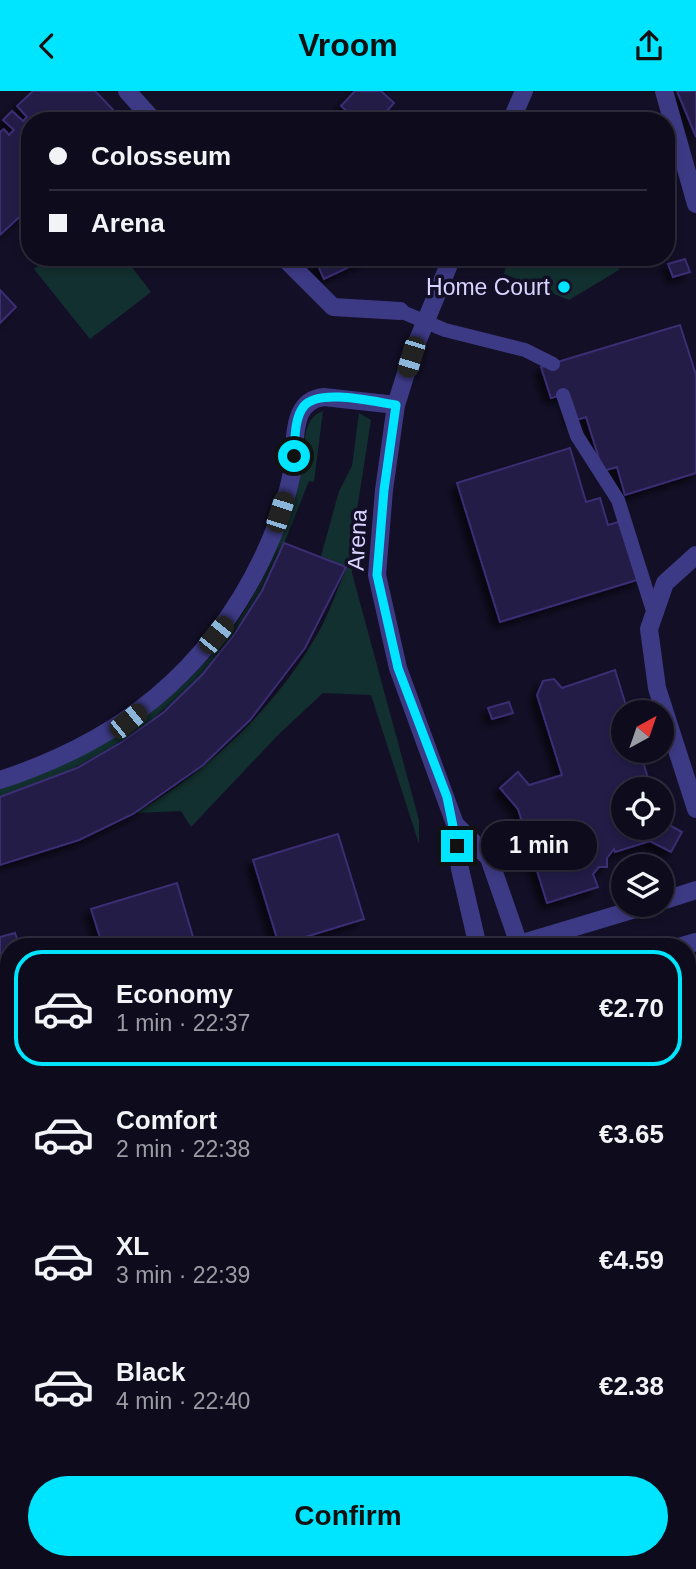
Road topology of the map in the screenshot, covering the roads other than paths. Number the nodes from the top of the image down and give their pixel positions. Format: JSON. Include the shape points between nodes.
{"nodes":[{"id":1,"x":127,"y":91,"type":"edge"},
{"id":2,"x":524,"y":91,"type":"edge"},
{"id":3,"x":664,"y":91,"type":"edge"},
{"id":4,"x":146,"y":112,"type":"edge"},
{"id":5,"x":515,"y":112,"type":"edge"},
{"id":6,"x":670,"y":112,"type":"edge"},
{"id":7,"x":675,"y":130,"type":"edge"},
{"id":8,"x":696,"y":204,"type":"edge"},
{"id":9,"x":292,"y":266,"type":"edge"},
{"id":10,"x":448,"y":266,"type":"edge"},
{"id":11,"x":400,"y":311,"type":"joint"},
{"id":12,"x":425,"y":322,"type":"junction"},
{"id":13,"x":552,"y":364,"type":"dead end"},
{"id":14,"x":563,"y":395,"type":"dead end"},
{"id":15,"x":396,"y":405,"type":"junction"},
{"id":16,"x":696,"y":555,"type":"edge"},
{"id":17,"x":654,"y":614,"type":"junction"},
{"id":18,"x":0,"y":780,"type":"edge"},
{"id":19,"x":696,"y":809,"type":"edge"},
{"id":20,"x":454,"y":824,"type":"junction"},
{"id":21,"x":696,"y":891,"type":"edge"},
{"id":22,"x":674,"y":897,"type":"edge"},
{"id":23,"x":611,"y":917,"type":"edge"},
{"id":24,"x":476,"y":938,"type":"edge"},
{"id":25,"x":514,"y":938,"type":"edge"},
{"id":26,"x":542,"y":938,"type":"edge"}],
"edges":[{"from":1,"to":4,"type":"street"},
{"from":2,"to":5,"type":"street"},
{"from":3,"to":6,"type":"street"},
{"from":7,"to":8,"type":"street"},
{"from":9,"to":11,"type":"street","via":[[333,307]]},
{"from":10,"to":12,"type":"street","name":"Arena"},
{"from":11,"to":12,"type":"lane"},
{"from":12,"to":13,"type":"lane","via":[[525,350]]},
{"from":12,"to":15,"type":"street","name":"Arena"},
{"from":14,"to":17,"type":"lane","via":[[577,436],[618,500]]},
{"from":15,"to":18,"type":"street","via":[[314,398],[304,406],[292,474],[263,556],[228,620],[192,664],[128,721],[38,768]]},
{"from":15,"to":20,"type":"street","name":"Arena","via":[[377,575],[398,668]]},
{"from":16,"to":17,"type":"street","via":[[665,583]]},
{"from":17,"to":19,"type":"street","via":[[649,629],[657,688]]},
{"from":20,"to":24,"type":"street","name":"Arena"},
{"from":20,"to":25,"type":"street","name":"Arena","via":[[489,858]]},
{"from":21,"to":22,"type":"street"},
{"from":23,"to":26,"type":"street"}]}
